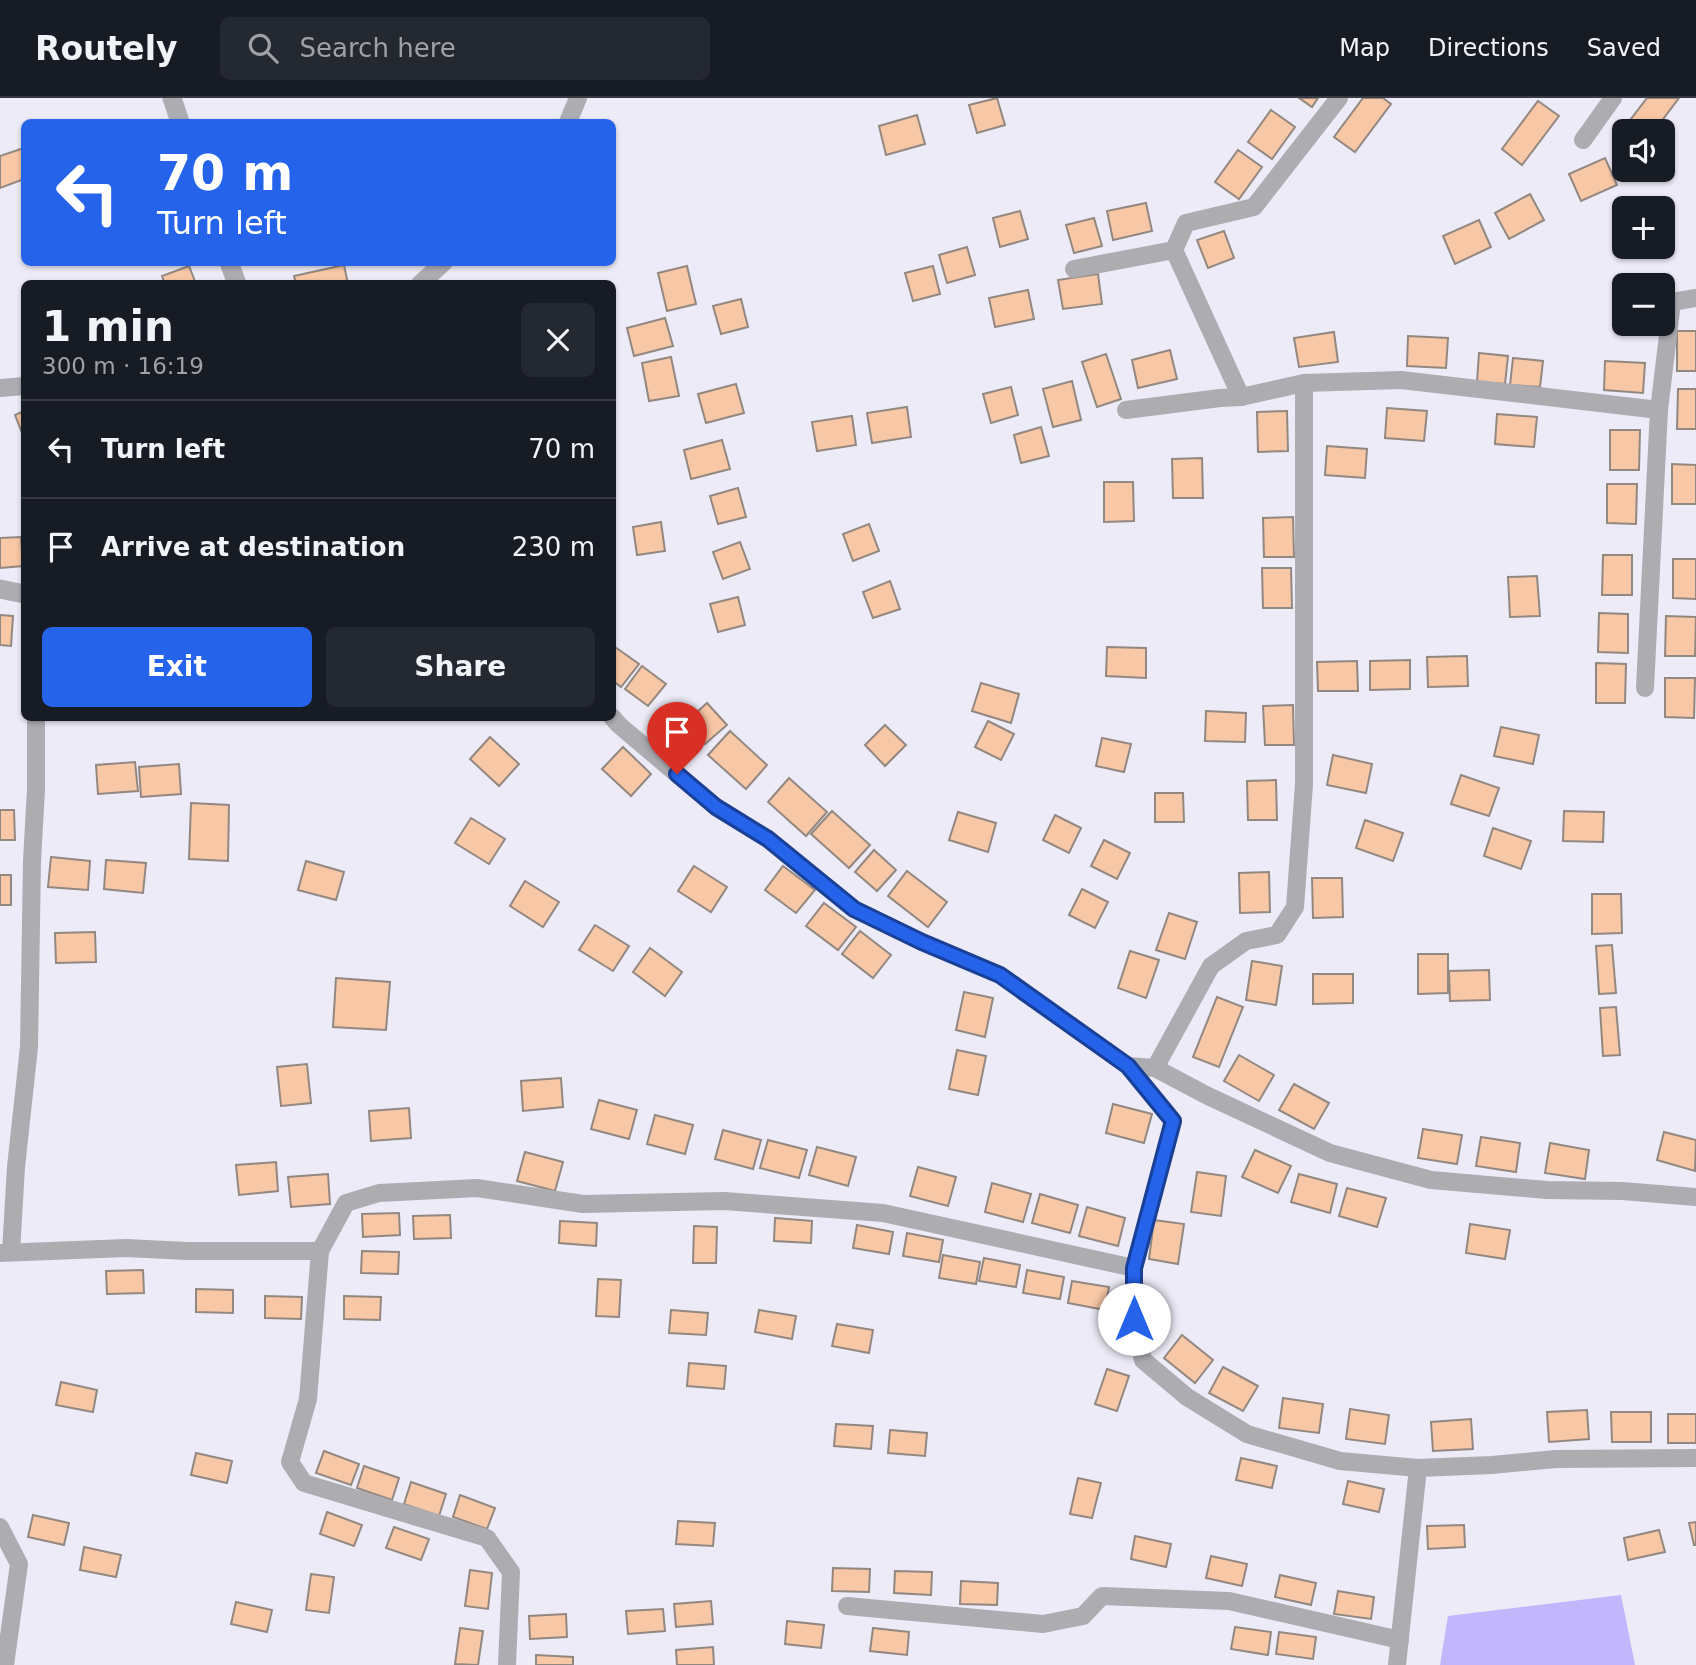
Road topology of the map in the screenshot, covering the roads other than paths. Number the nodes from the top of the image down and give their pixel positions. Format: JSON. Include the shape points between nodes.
{"nodes":[{"id":1,"x":172,"y":98,"type":"edge"},
{"id":2,"x":578,"y":98,"type":"edge"},
{"id":3,"x":1339,"y":98,"type":"edge"},
{"id":4,"x":1613,"y":98,"type":"edge"},
{"id":5,"x":179,"y":119,"type":"edge"},
{"id":6,"x":569,"y":119,"type":"edge"},
{"id":7,"x":1583,"y":140,"type":"dead end"},
{"id":8,"x":1174,"y":250,"type":"junction"},
{"id":9,"x":440,"y":266,"type":"edge"},
{"id":10,"x":1074,"y":269,"type":"dead end"},
{"id":11,"x":424,"y":280,"type":"edge"},
{"id":12,"x":1696,"y":298,"type":"edge"},
{"id":13,"x":1304,"y":383,"type":"junction"},
{"id":14,"x":21,"y":386,"type":"edge"},
{"id":15,"x":1,"y":388,"type":"edge"},
{"id":16,"x":1241,"y":397,"type":"junction"},
{"id":17,"x":1126,"y":410,"type":"dead end"},
{"id":18,"x":1659,"y":410,"type":"junction"},
{"id":19,"x":0,"y":589,"type":"edge"},
{"id":20,"x":21,"y":593,"type":"edge"},
{"id":21,"x":1645,"y":688,"type":"dead end"},
{"id":22,"x":36,"y":721,"type":"edge"},
{"id":23,"x":616,"y":721,"type":"edge"},
{"id":24,"x":1128,"y":1066,"type":"junction"},
{"id":25,"x":1154,"y":1068,"type":"junction"},
{"id":26,"x":1696,"y":1197,"type":"edge"},
{"id":27,"x":320,"y":1251,"type":"junction"},
{"id":28,"x":6,"y":1253,"type":"edge"},
{"id":29,"x":1134,"y":1268,"type":"junction"},
{"id":30,"x":1696,"y":1458,"type":"edge"},
{"id":31,"x":1418,"y":1468,"type":"junction"},
{"id":32,"x":0,"y":1527,"type":"edge"},
{"id":33,"x":847,"y":1606,"type":"dead end"},
{"id":34,"x":1400,"y":1640,"type":"junction"},
{"id":35,"x":5,"y":1665,"type":"edge"},
{"id":36,"x":507,"y":1665,"type":"edge"},
{"id":37,"x":1397,"y":1665,"type":"edge"}],
"edges":[{"from":1,"to":5,"type":"street"},
{"from":2,"to":6,"type":"street"},
{"from":3,"to":8,"type":"street","via":[[1254,207],[1186,223]]},
{"from":4,"to":7,"type":"street"},
{"from":8,"to":10,"type":"street"},
{"from":8,"to":16,"type":"street"},
{"from":9,"to":11,"type":"street"},
{"from":12,"to":18,"type":"street","via":[[1672,302]]},
{"from":13,"to":16,"type":"street"},
{"from":13,"to":18,"type":"street","via":[[1401,380]]},
{"from":13,"to":25,"type":"street","via":[[1304,784],[1295,907],[1277,936],[1245,941],[1211,966]]},
{"from":14,"to":15,"type":"street"},
{"from":16,"to":17,"type":"street"},
{"from":18,"to":21,"type":"street"},
{"from":19,"to":20,"type":"street"},
{"from":22,"to":28,"type":"street","via":[[29,1047]]},
{"from":23,"to":24,"type":"street","via":[[716,807],[768,839],[854,909],[1000,975]]},
{"from":24,"to":25,"type":"street"},
{"from":24,"to":29,"type":"street","via":[[1173,1121]]},
{"from":25,"to":26,"type":"street","via":[[1331,1153],[1432,1180]]},
{"from":27,"to":28,"type":"street","via":[[126,1248]]},
{"from":27,"to":29,"type":"street","via":[[346,1203],[379,1193],[477,1188],[583,1204],[724,1201],[883,1213]]},
{"from":27,"to":36,"type":"street","via":[[308,1399],[290,1462],[304,1483],[486,1538],[511,1572]]},
{"from":29,"to":31,"type":"street","via":[[1134,1319],[1143,1360],[1187,1397],[1247,1434],[1340,1461]]},
{"from":30,"to":31,"type":"street","via":[[1556,1459]]},
{"from":31,"to":34,"type":"street"},
{"from":32,"to":35,"type":"street","via":[[19,1564]]},
{"from":33,"to":34,"type":"street","via":[[1043,1624],[1083,1616],[1102,1596],[1229,1601]]},
{"from":34,"to":37,"type":"street"}]}
